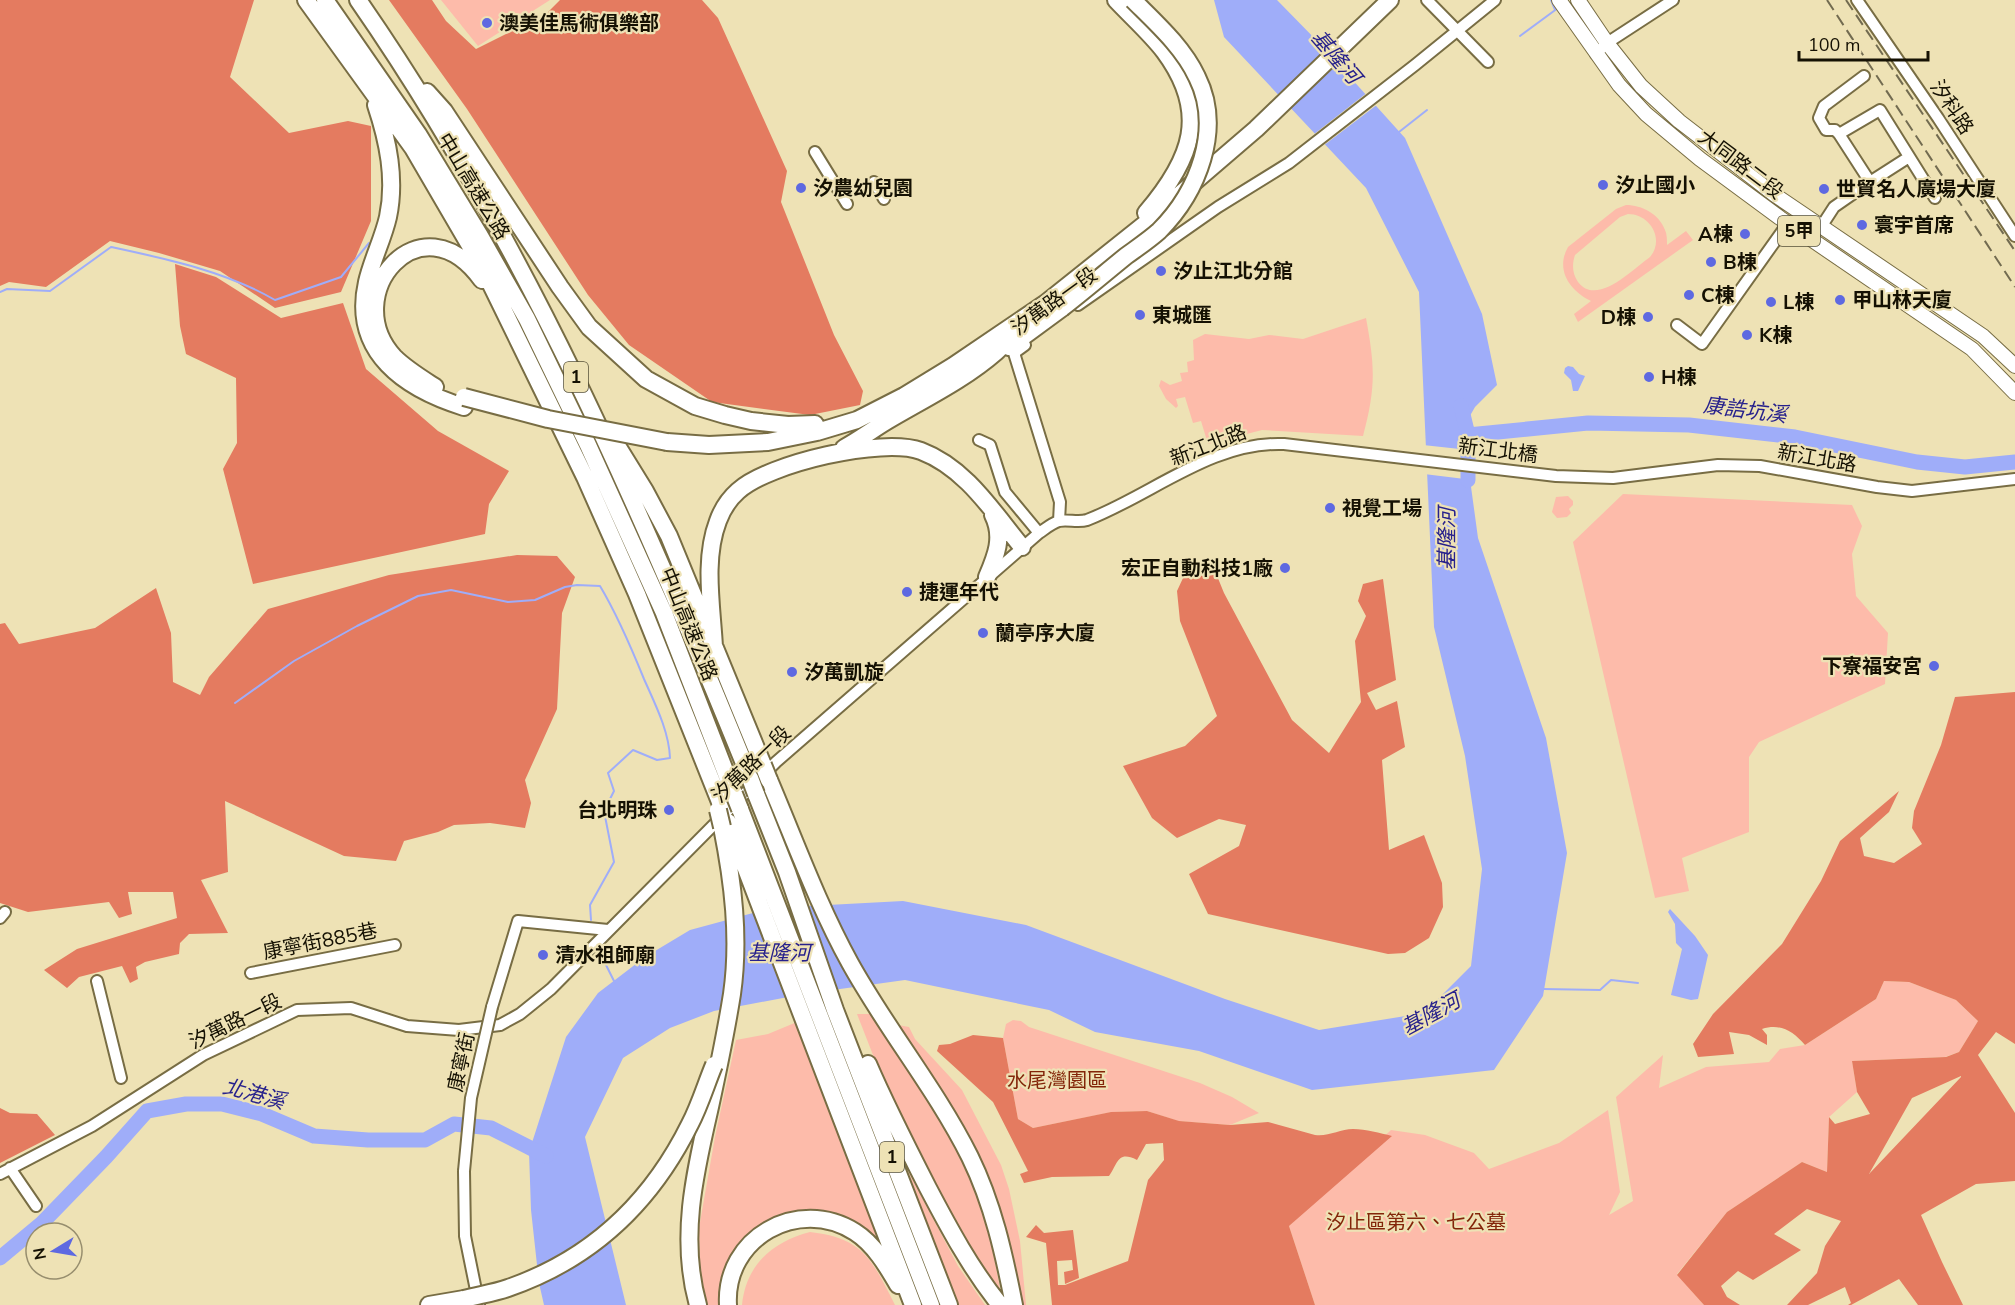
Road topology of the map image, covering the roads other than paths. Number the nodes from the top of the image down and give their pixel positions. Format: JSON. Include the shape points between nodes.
{"nodes":[{"id":1,"x":306,"y":0,"type":"edge"},
{"id":2,"x":326,"y":0,"type":"edge"},
{"id":3,"x":358,"y":0,"type":"edge"},
{"id":4,"x":1116,"y":0,"type":"edge"},
{"id":5,"x":1133,"y":0,"type":"edge"},
{"id":6,"x":1390,"y":0,"type":"edge"},
{"id":7,"x":1427,"y":0,"type":"edge"},
{"id":8,"x":1495,"y":0,"type":"edge"},
{"id":9,"x":1559,"y":0,"type":"edge"},
{"id":10,"x":1578,"y":0,"type":"edge"},
{"id":11,"x":1673,"y":0,"type":"edge"},
{"id":12,"x":1857,"y":0,"type":"edge"},
{"id":13,"x":1458,"y":30,"type":"junction"},
{"id":14,"x":1607,"y":43,"type":"junction"},
{"id":15,"x":1596,"y":54,"type":"junction"},
{"id":16,"x":1488,"y":62,"type":"dead end"},
{"id":17,"x":405,"y":67,"type":"junction"},
{"id":18,"x":1864,"y":76,"type":"dead end"},
{"id":19,"x":372,"y":93,"type":"junction"},
{"id":20,"x":1839,"y":134,"type":"junction"},
{"id":21,"x":815,"y":152,"type":"dead end"},
{"id":22,"x":1909,"y":157,"type":"junction"},
{"id":23,"x":1870,"y":182,"type":"junction"},
{"id":24,"x":874,"y":183,"type":"dead end"},
{"id":25,"x":1935,"y":198,"type":"dead end"},
{"id":26,"x":884,"y":199,"type":"dead end"},
{"id":27,"x":1787,"y":202,"type":"junction"},
{"id":28,"x":847,"y":204,"type":"dead end"},
{"id":29,"x":1784,"y":221,"type":"junction"},
{"id":30,"x":1821,"y":227,"type":"junction"},
{"id":31,"x":2015,"y":236,"type":"edge"},
{"id":32,"x":1117,"y":246,"type":"junction"},
{"id":33,"x":1054,"y":306,"type":"junction"},
{"id":34,"x":507,"y":316,"type":"junction"},
{"id":35,"x":1677,"y":325,"type":"dead end"},
{"id":36,"x":2015,"y":366,"type":"edge"},
{"id":37,"x":2015,"y":393,"type":"edge"},
{"id":38,"x":587,"y":398,"type":"junction"},
{"id":39,"x":464,"y":402,"type":"junction"},
{"id":40,"x":881,"y":415,"type":"junction"},
{"id":41,"x":979,"y":440,"type":"dead end"},
{"id":42,"x":833,"y":454,"type":"junction"},
{"id":43,"x":1378,"y":454,"type":"joint"},
{"id":44,"x":1613,"y":478,"type":"joint"},
{"id":45,"x":2015,"y":479,"type":"edge"},
{"id":46,"x":987,"y":504,"type":"junction"},
{"id":47,"x":1059,"y":521,"type":"junction"},
{"id":48,"x":1040,"y":533,"type":"junction"},
{"id":49,"x":1022,"y":547,"type":"junction"},
{"id":50,"x":987,"y":577,"type":"junction"},
{"id":51,"x":714,"y":647,"type":"junction"},
{"id":52,"x":722,"y":816,"type":"junction"},
{"id":53,"x":761,"y":883,"type":"junction"},
{"id":54,"x":608,"y":930,"type":"junction"},
{"id":55,"x":395,"y":945,"type":"dead end"},
{"id":56,"x":252,"y":973,"type":"dead end"},
{"id":57,"x":97,"y":981,"type":"dead end"},
{"id":58,"x":825,"y":1011,"type":"junction"},
{"id":59,"x":723,"y":1040,"type":"junction"},
{"id":60,"x":121,"y":1078,"type":"dead end"},
{"id":61,"x":10,"y":1168,"type":"junction"},
{"id":62,"x":0,"y":1174,"type":"edge"},
{"id":63,"x":36,"y":1206,"type":"dead end"},
{"id":64,"x":472,"y":1302,"type":"edge"},
{"id":65,"x":1004,"y":1304,"type":"edge"},
{"id":66,"x":429,"y":1305,"type":"edge"},
{"id":67,"x":698,"y":1305,"type":"edge"},
{"id":68,"x":728,"y":1305,"type":"edge"},
{"id":69,"x":907,"y":1305,"type":"edge"},
{"id":70,"x":913,"y":1305,"type":"edge"},
{"id":71,"x":931,"y":1305,"type":"edge"},
{"id":72,"x":949,"y":1305,"type":"edge"}],
"edges":[{"from":1,"to":19,"type":"highway"},
{"from":2,"to":53,"type":"highway","name":"中山高速公路","number":"1","via":[[418,134],[527,319],[664,613],[737,802]]},
{"from":3,"to":17,"type":"highway","name":"中山高速公路","number":"1"},
{"from":4,"to":32,"type":"highway","via":[[1164,51],[1185,87],[1191,125],[1175,176]]},
{"from":5,"to":33,"type":"highway","bridge":true,"via":[[1184,55],[1197,76],[1209,113],[1201,165],[1176,210],[1158,231]]},
{"from":6,"to":32,"type":"highway","via":[[1256,129]]},
{"from":7,"to":13,"type":"street"},
{"from":8,"to":13,"type":"street"},
{"from":9,"to":15,"type":"main road","name":"大同路二段","number":"5甲"},
{"from":10,"to":14,"type":"main road","name":"大同路二段","number":"5甲"},
{"from":11,"to":14,"type":"street"},
{"from":12,"to":31,"type":"street","name":"汐科路"},
{"from":13,"to":16,"type":"street"},
{"from":13,"to":47,"type":"street","name":"汐萬路一段","via":[[1295,158],[1218,207],[1014,353],[1060,502]]},
{"from":14,"to":15,"type":"street"},
{"from":14,"to":27,"type":"main road","name":"大同路二段","number":"5甲","via":[[1641,86],[1679,121]]},
{"from":15,"to":29,"type":"main road","name":"大同路二段","number":"5甲","via":[[1646,114]]},
{"from":17,"to":38,"type":"highway","name":"中山高速公路","number":"1","via":[[499,229]]},
{"from":17,"to":40,"type":"highway","via":[[444,111],[560,288],[590,327],[646,379],[695,406],[752,421],[805,425]]},
{"from":18,"to":20,"type":"street","via":[[1824,106],[1819,118],[1826,130]]},
{"from":19,"to":34,"type":"highway","via":[[413,148]]},
{"from":19,"to":39,"type":"highway","via":[[385,132],[391,184],[388,217],[367,282],[367,326],[378,353],[401,378],[424,393]]},
{"from":20,"to":22,"type":"street","via":[[1880,110]]},
{"from":20,"to":23,"type":"street"},
{"from":21,"to":28,"type":"street"},
{"from":22,"to":23,"type":"street"},
{"from":22,"to":25,"type":"street"},
{"from":23,"to":30,"type":"street","via":[[1833,207]]},
{"from":24,"to":26,"type":"street"},
{"from":27,"to":29,"type":"main road"},
{"from":27,"to":30,"type":"main road","name":"大同路二段","number":"5甲"},
{"from":29,"to":35,"type":"street","via":[[1702,344]]},
{"from":29,"to":37,"type":"main road","name":"大同路二段","number":"5甲","via":[[1972,349]]},
{"from":30,"to":36,"type":"main road","name":"大同路二段","number":"5甲","via":[[1983,336]]},
{"from":32,"to":33,"type":"highway"},
{"from":33,"to":40,"type":"highway","via":[[904,396]]},
{"from":33,"to":40,"type":"highway","via":[[1011,347],[997,351],[926,400]]},
{"from":34,"to":39,"type":"highway","via":[[480,277],[448,251],[430,246],[402,255],[381,280],[376,322],[394,357]]},
{"from":34,"to":52,"type":"highway","via":[[633,583]]},
{"from":38,"to":51,"type":"highway","via":[[669,536]]},
{"from":38,"to":58,"type":"highway","name":"中山高速公路","number":"1","via":[[787,872]]},
{"from":39,"to":40,"type":"highway","bridge":true,"via":[[664,447],[768,442]]},
{"from":40,"to":42,"type":"highway","via":[[867,436]]},
{"from":41,"to":48,"type":"street","via":[[990,445],[1005,492]]},
{"from":42,"to":46,"type":"highway","via":[[885,446],[920,451],[959,475]]},
{"from":42,"to":51,"type":"highway","via":[[766,474],[738,490],[726,504],[712,545]]},
{"from":43,"to":44,"type":"street","name":"新江北橋","via":[[1556,476]]},
{"from":43,"to":47,"type":"street","name":"新江北路","via":[[1263,443],[1241,447],[1085,521]]},
{"from":44,"to":45,"type":"street","name":"新江北路","via":[[1718,465],[1760,465],[1912,491]]},
{"from":46,"to":49,"type":"highway"},
{"from":46,"to":50,"type":"highway","via":[[999,533],[997,555]]},
{"from":47,"to":48,"type":"street","name":"汐萬路一段"},
{"from":48,"to":49,"type":"street","name":"汐萬路一段"},
{"from":49,"to":50,"type":"street","name":"汐萬路一段"},
{"from":50,"to":54,"type":"street","name":"汐萬路一段","via":[[776,762]]},
{"from":51,"to":65,"type":"highway","via":[[814,887],[850,963],[974,1167],[996,1222]]},
{"from":52,"to":53,"type":"highway"},
{"from":52,"to":59,"type":"highway","via":[[736,921],[735,969]]},
{"from":53,"to":58,"type":"highway","name":"中山高速公路","number":"1"},
{"from":54,"to":61,"type":"street","name":"汐萬路一段","via":[[551,989],[500,1025],[459,1030],[418,1027],[351,1008],[297,1010],[203,1055],[92,1126]]},
{"from":54,"to":64,"type":"street","name":"康寧街","bridge":true,"via":[[518,921],[492,1007],[471,1098],[463,1212]]},
{"from":55,"to":56,"type":"street","name":"康寧街885巷"},
{"from":57,"to":60,"type":"street"},
{"from":58,"to":65,"type":"highway","via":[[888,1112],[967,1258]]},
{"from":58,"to":70,"type":"highway"},
{"from":58,"to":71,"type":"highway","name":"中山高速公路","number":"1"},
{"from":58,"to":72,"type":"highway","name":"中山高速公路","number":"1"},
{"from":59,"to":64,"type":"highway","bridge":true,"via":[[691,1123],[670,1161],[640,1201],[607,1234],[575,1257],[544,1274]]},
{"from":59,"to":67,"type":"highway","via":[[691,1196],[691,1263]]},
{"from":61,"to":62,"type":"street","name":"汐萬路一段"},
{"from":61,"to":63,"type":"street"},
{"from":64,"to":66,"type":"highway"},
{"from":68,"to":69,"type":"highway","via":[[732,1272],[742,1254],[770,1228],[802,1218],[824,1220],[855,1232],[875,1250]]}]}
